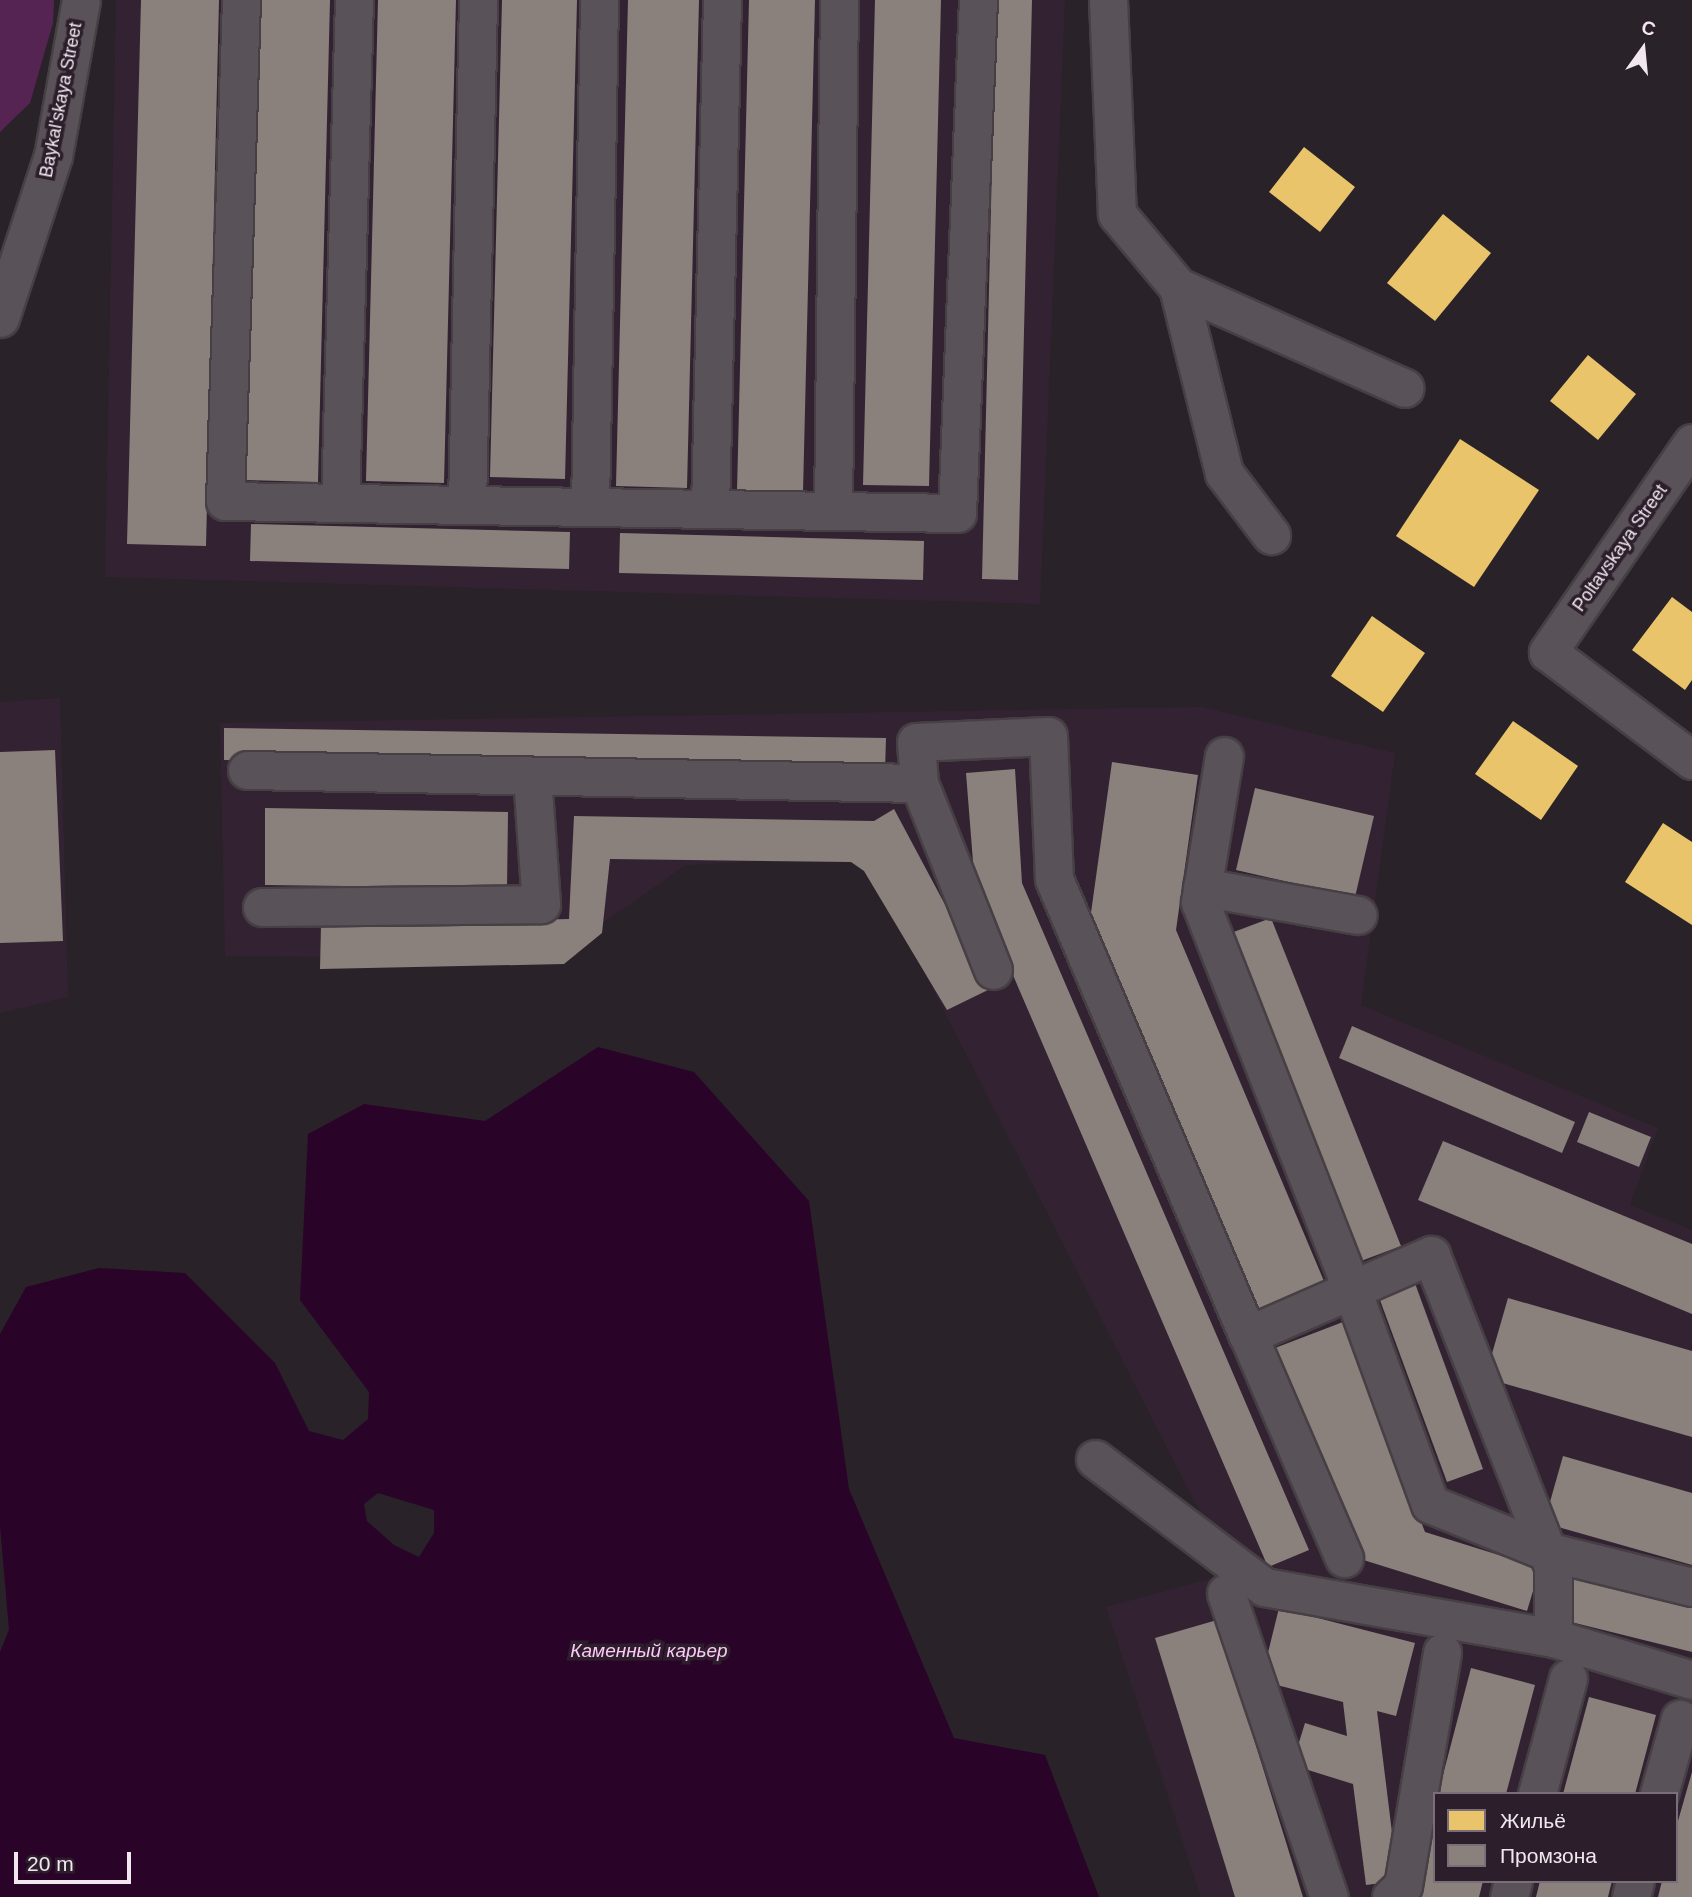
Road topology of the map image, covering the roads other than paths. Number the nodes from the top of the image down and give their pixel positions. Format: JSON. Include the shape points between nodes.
{"nodes":[{"id":1,"x":81,"y":0,"type":"edge"},
{"id":2,"x":241,"y":0,"type":"edge"},
{"id":3,"x":354,"y":0,"type":"edge"},
{"id":4,"x":478,"y":0,"type":"edge"},
{"id":5,"x":598,"y":0,"type":"edge"},
{"id":6,"x":722,"y":0,"type":"edge"},
{"id":7,"x":839,"y":0,"type":"edge"},
{"id":8,"x":978,"y":0,"type":"edge"},
{"id":9,"x":1108,"y":0,"type":"edge"},
{"id":10,"x":1178,"y":287,"type":"junction"},
{"id":11,"x":0,"y":318,"type":"edge"},
{"id":12,"x":1405,"y":388,"type":"dead end"},
{"id":13,"x":1692,"y":445,"type":"edge"},
{"id":14,"x":340,"y":503,"type":"junction"},
{"id":15,"x":467,"y":505,"type":"junction"},
{"id":16,"x":590,"y":507,"type":"junction"},
{"id":17,"x":710,"y":509,"type":"junction"},
{"id":18,"x":833,"y":511,"type":"junction"},
{"id":19,"x":1271,"y":535,"type":"dead end"},
{"id":20,"x":1224,"y":756,"type":"dead end"},
{"id":21,"x":1692,"y":760,"type":"edge"},
{"id":22,"x":247,"y":770,"type":"dead end"},
{"id":23,"x":532,"y":776,"type":"junction"},
{"id":24,"x":919,"y":783,"type":"junction"},
{"id":25,"x":1202,"y":887,"type":"junction"},
{"id":26,"x":262,"y":908,"type":"dead end"},
{"id":27,"x":1357,"y":915,"type":"dead end"},
{"id":28,"x":993,"y":970,"type":"dead end"},
{"id":29,"x":1352,"y":1290,"type":"junction"},
{"id":30,"x":1248,"y":1335,"type":"junction"},
{"id":31,"x":1095,"y":1459,"type":"dead end"},
{"id":32,"x":1546,"y":1551,"type":"junction"},
{"id":33,"x":1344,"y":1558,"type":"dead end"},
{"id":34,"x":1692,"y":1587,"type":"edge"},
{"id":35,"x":1226,"y":1592,"type":"dead end"},
{"id":36,"x":1553,"y":1639,"type":"junction"},
{"id":37,"x":1442,"y":1652,"type":"dead end"},
{"id":38,"x":1568,"y":1678,"type":"dead end"},
{"id":39,"x":1692,"y":1680,"type":"edge"},
{"id":40,"x":1680,"y":1719,"type":"dead end"},
{"id":41,"x":1538,"y":1792,"type":"edge"},
{"id":42,"x":1660,"y":1792,"type":"edge"},
{"id":43,"x":1329,"y":1897,"type":"edge"},
{"id":44,"x":1391,"y":1897,"type":"edge"}],
"edges":[{"from":1,"to":11,"type":"street","name":"Baykal'skaya Street","via":[[53,156]]},
{"from":2,"to":14,"type":"street","via":[[225,501]]},
{"from":3,"to":14,"type":"street"},
{"from":4,"to":15,"type":"street"},
{"from":5,"to":16,"type":"street"},
{"from":6,"to":17,"type":"street"},
{"from":7,"to":18,"type":"street"},
{"from":8,"to":18,"type":"street","via":[[957,513]]},
{"from":9,"to":10,"type":"street","via":[[1117,214]]},
{"from":10,"to":12,"type":"street"},
{"from":10,"to":19,"type":"street","via":[[1224,473]]},
{"from":13,"to":21,"type":"street","name":"Poltavskaya Street","via":[[1548,652]]},
{"from":14,"to":15,"type":"street"},
{"from":15,"to":16,"type":"street"},
{"from":16,"to":17,"type":"street"},
{"from":17,"to":18,"type":"street"},
{"from":20,"to":25,"type":"street"},
{"from":22,"to":23,"type":"street"},
{"from":23,"to":24,"type":"street"},
{"from":23,"to":26,"type":"street","via":[[541,904]]},
{"from":24,"to":28,"type":"street"},
{"from":24,"to":30,"type":"street","via":[[916,742],[1048,736],[1054,878]]},
{"from":25,"to":27,"type":"street"},
{"from":25,"to":29,"type":"street","via":[[1200,902]]},
{"from":29,"to":30,"type":"street"},
{"from":29,"to":32,"type":"street","via":[[1430,1504]]},
{"from":29,"to":32,"type":"street","via":[[1431,1255]]},
{"from":30,"to":33,"type":"street"},
{"from":31,"to":36,"type":"street","via":[[1264,1587]]},
{"from":32,"to":34,"type":"street"},
{"from":32,"to":36,"type":"street","via":[[1553,1567]]},
{"from":35,"to":43,"type":"street"},
{"from":36,"to":39,"type":"street"},
{"from":37,"to":44,"type":"street","via":[[1403,1886]]},
{"from":38,"to":41,"type":"street"},
{"from":40,"to":42,"type":"street"}]}
